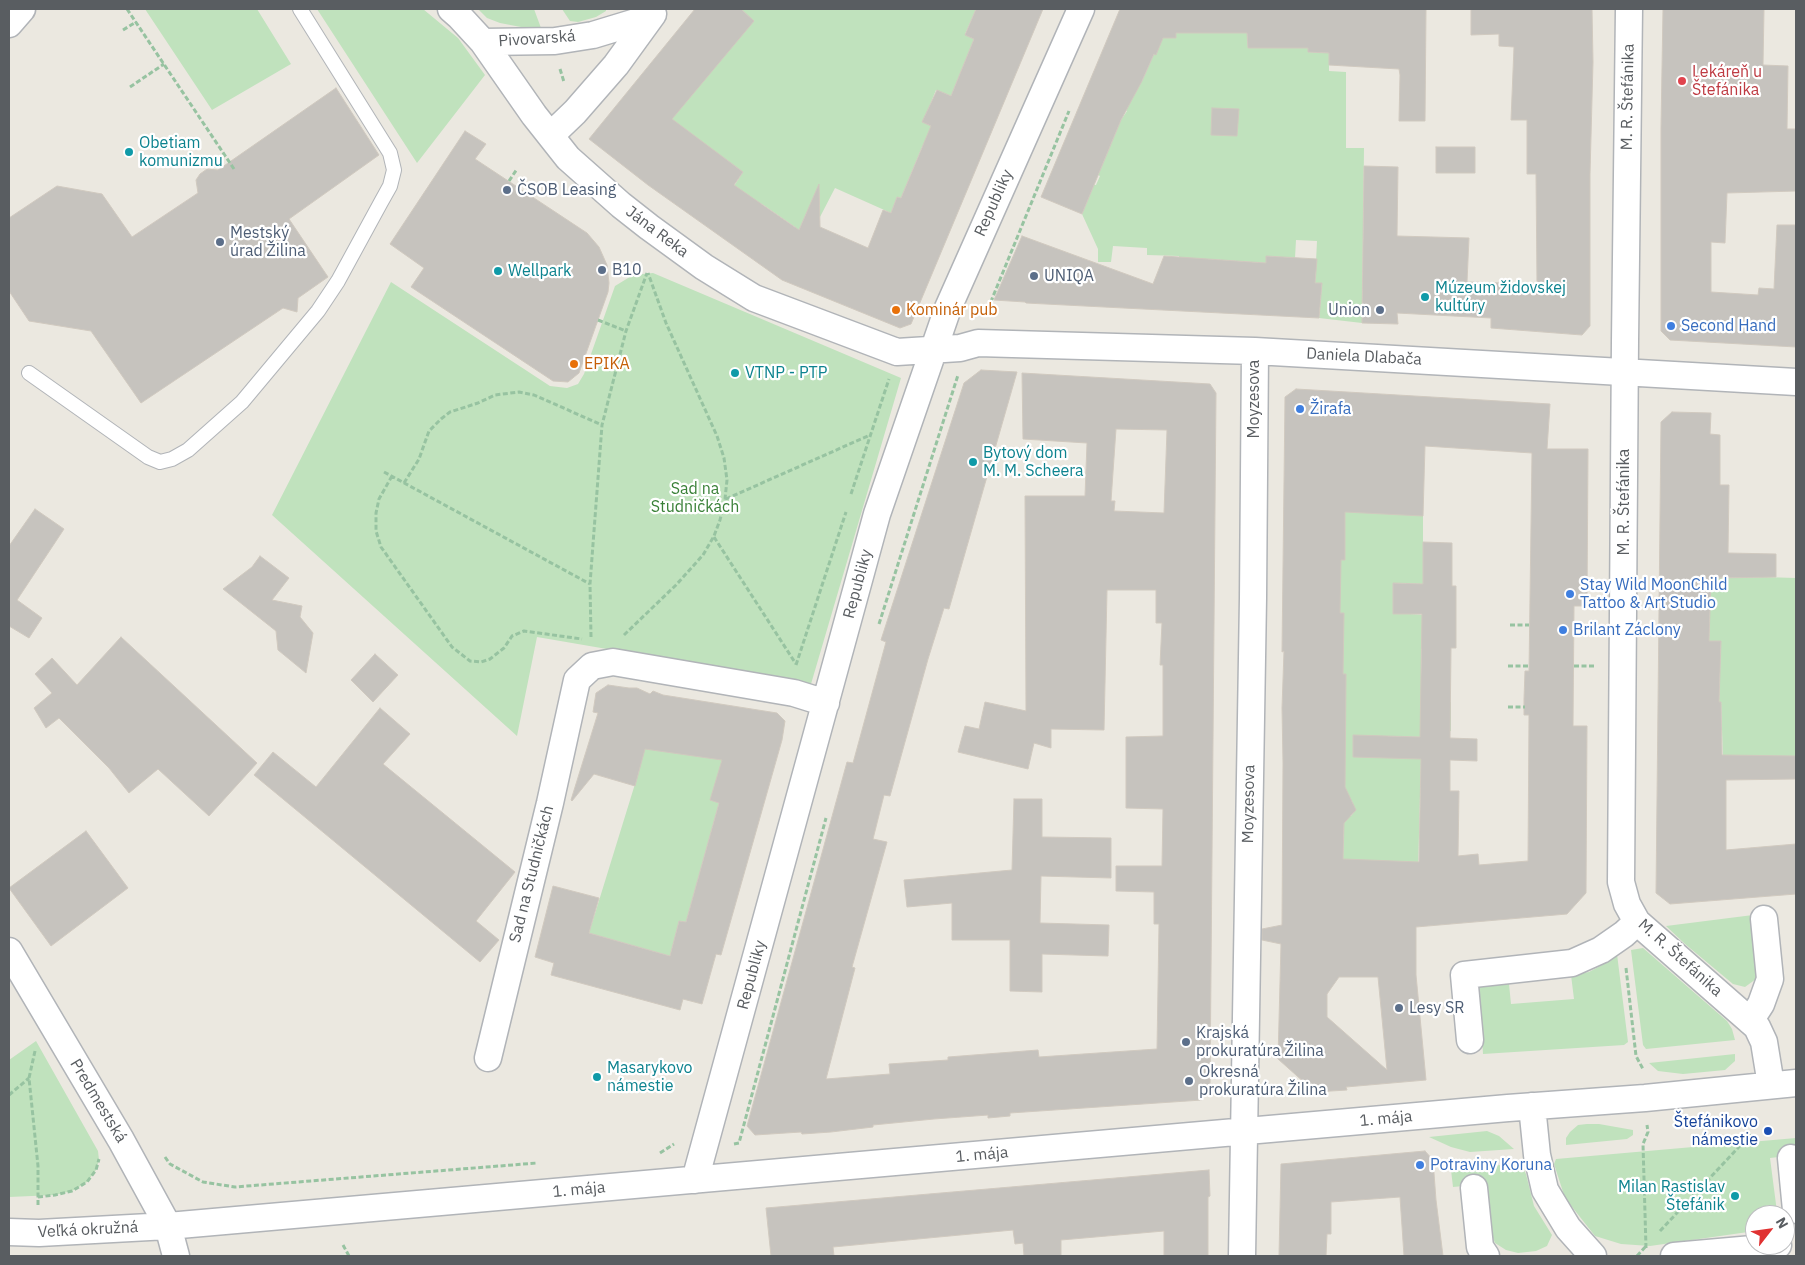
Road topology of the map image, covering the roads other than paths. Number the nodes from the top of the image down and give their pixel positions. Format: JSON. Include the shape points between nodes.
{"nodes":[{"id":1,"x":22,"y":9,"type":"edge"},
{"id":2,"x":300,"y":9,"type":"edge"},
{"id":3,"x":451,"y":9,"type":"edge"},
{"id":4,"x":1081,"y":9,"type":"edge"},
{"id":5,"x":1629,"y":9,"type":"edge"},
{"id":6,"x":654,"y":14,"type":"edge"},
{"id":7,"x":9,"y":24,"type":"edge"},
{"id":8,"x":483,"y":42,"type":"junction"},
{"id":9,"x":551,"y":135,"type":"junction"},
{"id":10,"x":932,"y":351,"type":"junction"},
{"id":11,"x":1255,"y":351,"type":"junction"},
{"id":12,"x":29,"y":373,"type":"dead end"},
{"id":13,"x":1625,"y":373,"type":"junction"},
{"id":14,"x":1796,"y":382,"type":"edge"},
{"id":15,"x":826,"y":703,"type":"junction"},
{"id":16,"x":1764,"y":919,"type":"dead end"},
{"id":17,"x":1637,"y":922,"type":"junction"},
{"id":18,"x":9,"y":951,"type":"edge"},
{"id":19,"x":1750,"y":1020,"type":"junction"},
{"id":20,"x":1470,"y":1040,"type":"dead end"},
{"id":21,"x":488,"y":1058,"type":"dead end"},
{"id":22,"x":1796,"y":1083,"type":"edge"},
{"id":23,"x":1771,"y":1085,"type":"junction"},
{"id":24,"x":1532,"y":1106,"type":"junction"},
{"id":25,"x":1243,"y":1132,"type":"junction"},
{"id":26,"x":1792,"y":1158,"type":"dead end"},
{"id":27,"x":695,"y":1180,"type":"junction"},
{"id":28,"x":1474,"y":1188,"type":"dead end"},
{"id":29,"x":1796,"y":1210,"type":"edge"},
{"id":30,"x":168,"y":1226,"type":"junction"},
{"id":31,"x":9,"y":1232,"type":"edge"},
{"id":32,"x":1745,"y":1250,"type":"edge"},
{"id":33,"x":176,"y":1256,"type":"edge"},
{"id":34,"x":1242,"y":1256,"type":"edge"},
{"id":35,"x":1486,"y":1256,"type":"edge"},
{"id":36,"x":1593,"y":1256,"type":"edge"},
{"id":37,"x":1674,"y":1256,"type":"edge"}],
"edges":[{"from":1,"to":7,"type":"street"},
{"from":2,"to":12,"type":"lane","via":[[390,153],[394,170],[390,186],[318,311],[242,402],[188,450],[160,462],[148,457]]},
{"from":3,"to":8,"type":"street","name":"Jána Reka"},
{"from":4,"to":10,"type":"street","name":"Republiky","via":[[948,308]]},
{"from":5,"to":13,"type":"street","name":"M. R. Štefánika"},
{"from":6,"to":8,"type":"street","name":"Pivovarská","via":[[593,34],[555,40]]},
{"from":6,"to":9,"type":"street","name":"Pivovarská","via":[[616,64]]},
{"from":8,"to":9,"type":"street","name":"Jána Reka"},
{"from":9,"to":10,"type":"street","name":"Jána Reka","via":[[568,158],[622,206],[704,267],[754,298],[897,352]]},
{"from":10,"to":11,"type":"street","name":"Daniela Dlabača","via":[[978,343]]},
{"from":10,"to":15,"type":"street","name":"Republiky","via":[[877,514]]},
{"from":11,"to":13,"type":"street","name":"Daniela Dlabača"},
{"from":11,"to":25,"type":"street","name":"Moyzesova"},
{"from":13,"to":14,"type":"street","name":"Daniela Dlabača"},
{"from":13,"to":17,"type":"street","name":"M. R. Štefánika","via":[[1621,882],[1627,904]]},
{"from":15,"to":21,"type":"street","name":"Sad na Studničkách","via":[[794,693],[613,662],[592,666],[577,680]]},
{"from":15,"to":27,"type":"street","name":"Republiky"},
{"from":16,"to":19,"type":"street","via":[[1770,979],[1761,1004]]},
{"from":17,"to":19,"type":"street","name":"M. R. Štefánika"},
{"from":17,"to":20,"type":"street","via":[[1601,950],[1572,963],[1464,975]]},
{"from":18,"to":30,"type":"street","name":"Predmestská"},
{"from":19,"to":23,"type":"street","name":"M. R. Štefánika","via":[[1764,1042]]},
{"from":22,"to":23,"type":"street","name":"1. mája"},
{"from":23,"to":24,"type":"street","name":"1. mája"},
{"from":24,"to":25,"type":"street","name":"1. mája"},
{"from":24,"to":36,"type":"street","via":[[1544,1190],[1568,1228]]},
{"from":25,"to":27,"type":"street","name":"1. mája"},
{"from":25,"to":34,"type":"street","name":"Moyzesova"},
{"from":26,"to":29,"type":"street"},
{"from":27,"to":30,"type":"street","name":"1. mája"},
{"from":28,"to":35,"type":"street","via":[[1480,1247]]},
{"from":30,"to":31,"type":"street","name":"Veľká okružná"},
{"from":30,"to":33,"type":"street","name":"Predmestská"},
{"from":32,"to":37,"type":"street"}]}
